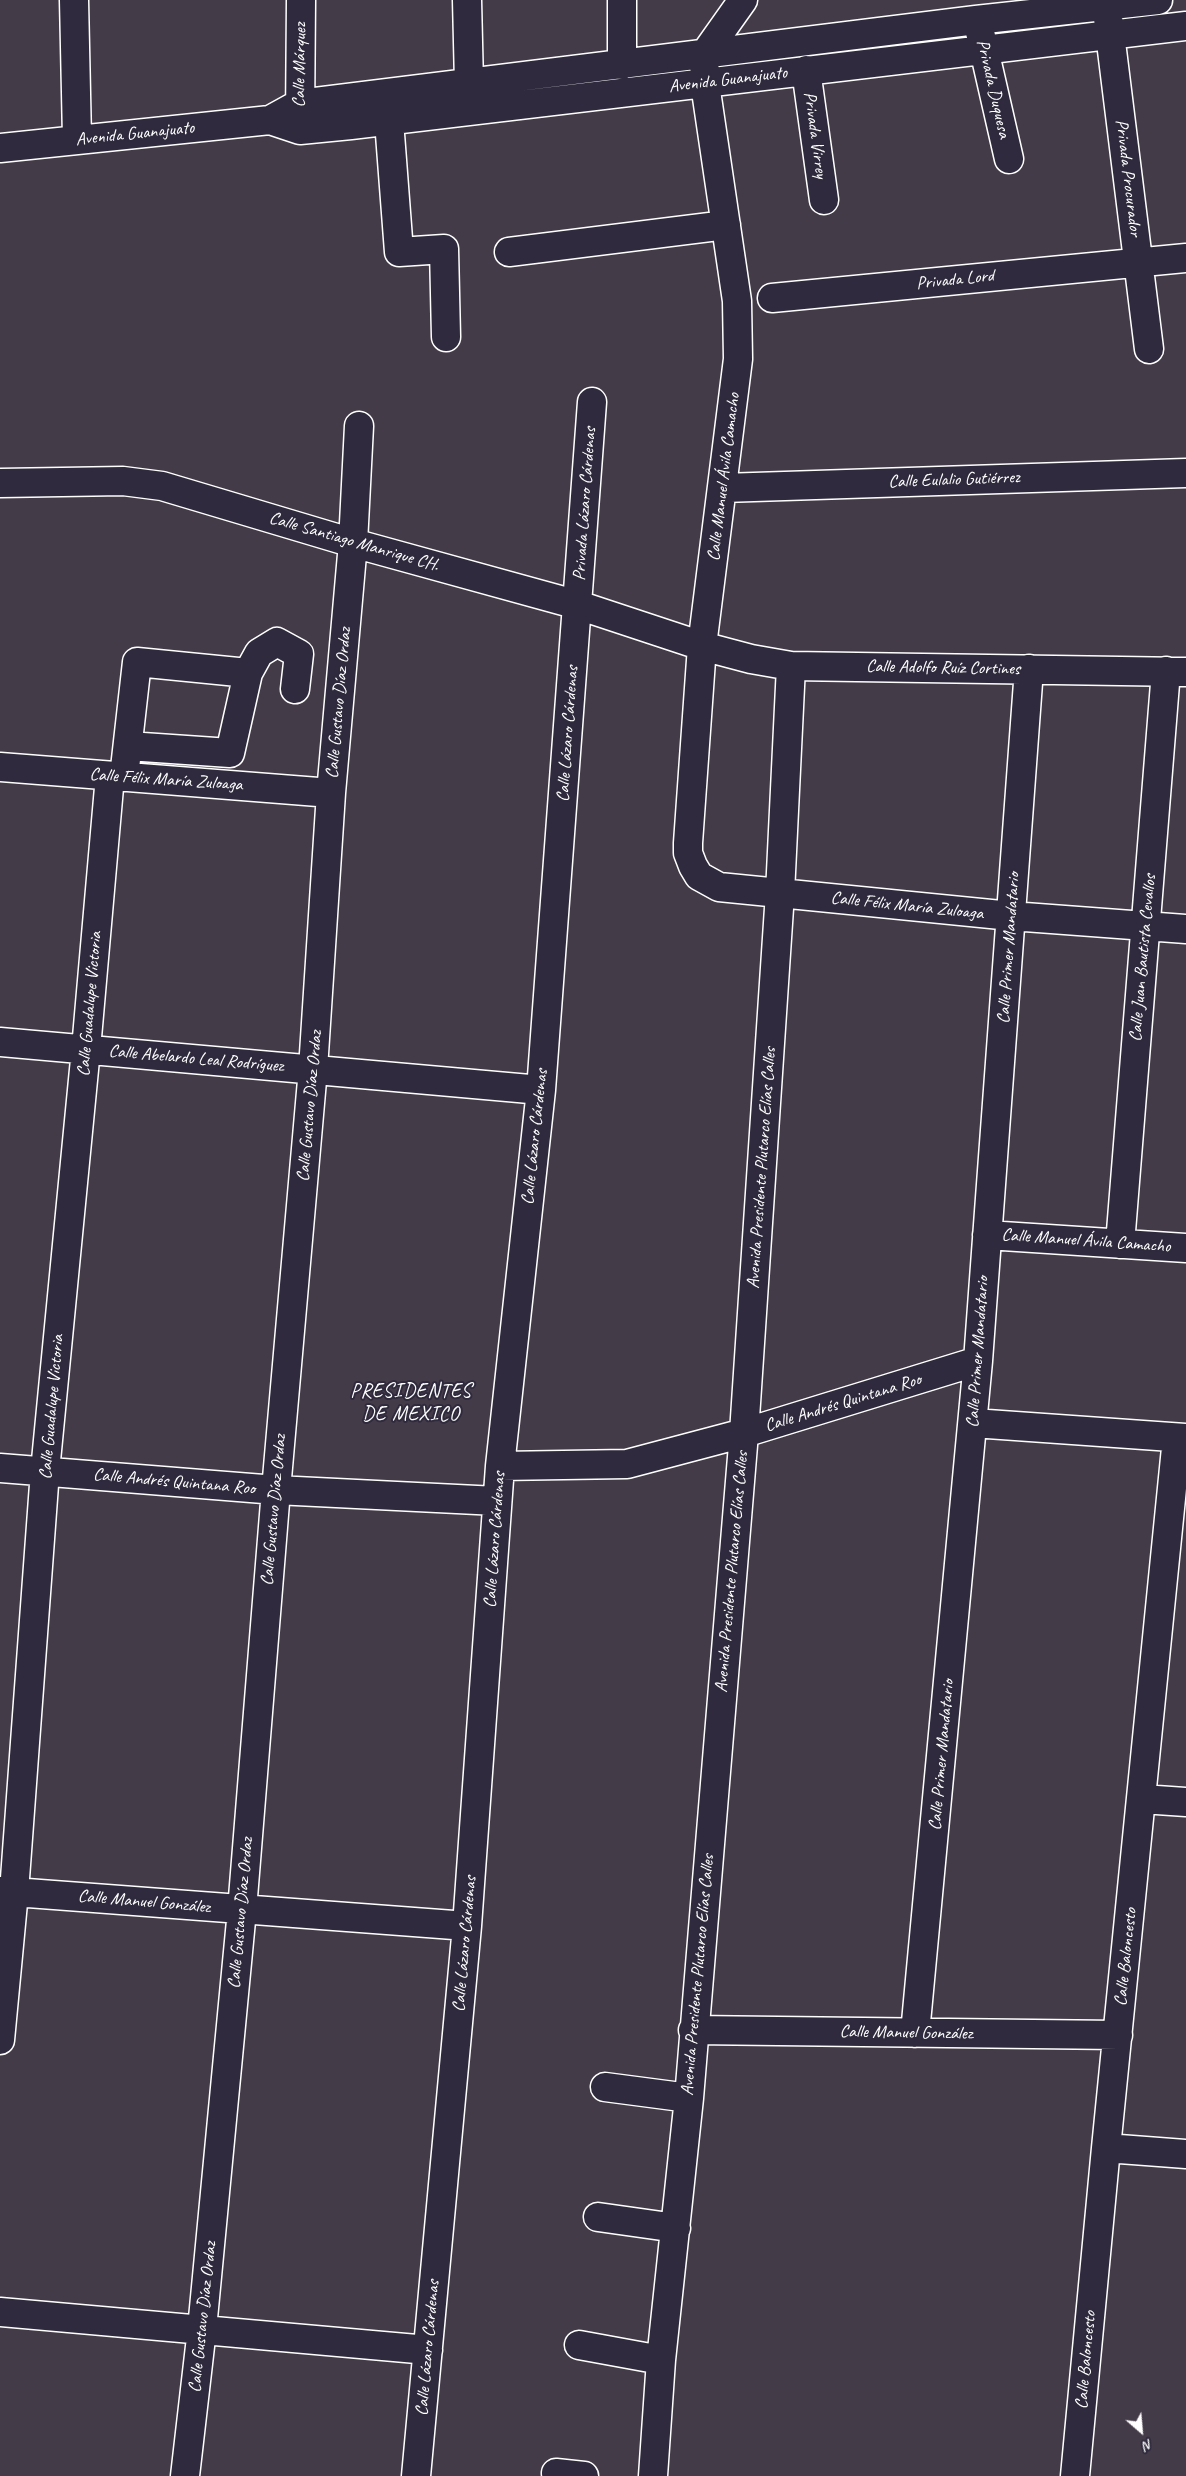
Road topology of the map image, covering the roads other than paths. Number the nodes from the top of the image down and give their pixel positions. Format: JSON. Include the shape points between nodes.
{"nodes":[{"id":1,"x":74,"y":0,"type":"edge"},
{"id":2,"x":301,"y":0,"type":"edge"},
{"id":3,"x":467,"y":0,"type":"edge"},
{"id":4,"x":622,"y":0,"type":"edge"},
{"id":5,"x":743,"y":0,"type":"edge"},
{"id":6,"x":1158,"y":0,"type":"edge"},
{"id":7,"x":1106,"y":7,"type":"junction"},
{"id":8,"x":980,"y":10,"type":"edge"},
{"id":9,"x":1186,"y":26,"type":"edge"},
{"id":10,"x":1110,"y":36,"type":"junction"},
{"id":11,"x":984,"y":49,"type":"junction"},
{"id":12,"x":704,"y":55,"type":"junction"},
{"id":13,"x":622,"y":65,"type":"junction"},
{"id":14,"x":806,"y":70,"type":"junction"},
{"id":15,"x":470,"y":84,"type":"junction"},
{"id":16,"x":705,"y":84,"type":"junction"},
{"id":17,"x":300,"y":117,"type":"junction"},
{"id":18,"x":389,"y":121,"type":"junction"},
{"id":19,"x":77,"y":139,"type":"junction"},
{"id":20,"x":0,"y":148,"type":"edge"},
{"id":21,"x":1009,"y":159,"type":"dead end"},
{"id":22,"x":824,"y":200,"type":"dead end"},
{"id":23,"x":726,"y":225,"type":"junction"},
{"id":24,"x":509,"y":252,"type":"dead end"},
{"id":25,"x":1186,"y":258,"type":"edge"},
{"id":26,"x":1139,"y":262,"type":"junction"},
{"id":27,"x":772,"y":298,"type":"dead end"},
{"id":28,"x":446,"y":338,"type":"dead end"},
{"id":29,"x":1149,"y":349,"type":"dead end"},
{"id":30,"x":592,"y":402,"type":"dead end"},
{"id":31,"x":360,"y":426,"type":"dead end"},
{"id":32,"x":1186,"y":473,"type":"edge"},
{"id":33,"x":0,"y":483,"type":"edge"},
{"id":34,"x":723,"y":488,"type":"junction"},
{"id":35,"x":353,"y":543,"type":"junction"},
{"id":36,"x":578,"y":605,"type":"junction"},
{"id":37,"x":702,"y":646,"type":"junction"},
{"id":38,"x":791,"y":666,"type":"junction"},
{"id":39,"x":1029,"y":669,"type":"junction"},
{"id":40,"x":1176,"y":671,"type":"edge"},
{"id":41,"x":248,"y":673,"type":"junction"},
{"id":42,"x":296,"y":690,"type":"dead end"},
{"id":43,"x":128,"y":746,"type":"junction"},
{"id":44,"x":0,"y":767,"type":"edge"},
{"id":45,"x":117,"y":776,"type":"junction"},
{"id":46,"x":331,"y":793,"type":"junction"},
{"id":47,"x":719,"y":887,"type":"joint"},
{"id":48,"x":780,"y":893,"type":"junction"},
{"id":49,"x":1011,"y":916,"type":"junction"},
{"id":50,"x":1146,"y":926,"type":"junction"},
{"id":51,"x":1186,"y":928,"type":"edge"},
{"id":52,"x":0,"y":1042,"type":"edge"},
{"id":53,"x":86,"y":1050,"type":"junction"},
{"id":54,"x":314,"y":1069,"type":"junction"},
{"id":55,"x":541,"y":1090,"type":"junction"},
{"id":56,"x":986,"y":1235,"type":"junction"},
{"id":57,"x":1120,"y":1244,"type":"junction"},
{"id":58,"x":1186,"y":1248,"type":"edge"},
{"id":59,"x":978,"y":1361,"type":"junction"},
{"id":60,"x":973,"y":1424,"type":"junction"},
{"id":61,"x":744,"y":1433,"type":"junction"},
{"id":62,"x":1182,"y":1438,"type":"edge"},
{"id":63,"x":500,"y":1466,"type":"junction"},
{"id":64,"x":0,"y":1468,"type":"edge"},
{"id":65,"x":45,"y":1471,"type":"junction"},
{"id":66,"x":276,"y":1490,"type":"junction"},
{"id":67,"x":497,"y":1501,"type":"junction"},
{"id":68,"x":1142,"y":1799,"type":"junction"},
{"id":69,"x":1186,"y":1802,"type":"edge"},
{"id":70,"x":7,"y":1891,"type":"edge"},
{"id":71,"x":242,"y":1910,"type":"junction"},
{"id":72,"x":467,"y":1926,"type":"junction"},
{"id":73,"x":693,"y":2030,"type":"junction"},
{"id":74,"x":915,"y":2033,"type":"junction"},
{"id":75,"x":1118,"y":2035,"type":"junction"},
{"id":76,"x":0,"y":2040,"type":"edge"},
{"id":77,"x":605,"y":2088,"type":"dead end"},
{"id":78,"x":689,"y":2098,"type":"junction"},
{"id":79,"x":1106,"y":2148,"type":"junction"},
{"id":80,"x":1186,"y":2154,"type":"edge"},
{"id":81,"x":598,"y":2217,"type":"dead end"},
{"id":82,"x":676,"y":2228,"type":"junction"},
{"id":83,"x":0,"y":2312,"type":"edge"},
{"id":84,"x":202,"y":2328,"type":"junction"},
{"id":85,"x":579,"y":2345,"type":"dead end"},
{"id":86,"x":428,"y":2350,"type":"junction"},
{"id":87,"x":661,"y":2360,"type":"junction"},
{"id":88,"x":556,"y":2473,"type":"dead end"},
{"id":89,"x":185,"y":2476,"type":"edge"},
{"id":90,"x":416,"y":2476,"type":"edge"},
{"id":91,"x":584,"y":2476,"type":"edge"},
{"id":92,"x":653,"y":2476,"type":"edge"},
{"id":93,"x":1075,"y":2476,"type":"edge"}],
"edges":[{"from":1,"to":19,"type":"street"},
{"from":2,"to":17,"type":"street","name":"Calle Márquez"},
{"from":3,"to":15,"type":"street"},
{"from":4,"to":13,"type":"street"},
{"from":5,"to":12,"type":"street"},
{"from":6,"to":7,"type":"street","name":"Avenida Guanajuato"},
{"from":7,"to":8,"type":"street","name":"Avenida Guanajuato"},
{"from":7,"to":10,"type":"street","name":"Privada Procurador"},
{"from":8,"to":11,"type":"street","name":"Privada Duquesa"},
{"from":8,"to":12,"type":"street","name":"Avenida Guanajuato"},
{"from":9,"to":10,"type":"street","name":"Avenida Guanajuato"},
{"from":10,"to":11,"type":"street","name":"Avenida Guanajuato"},
{"from":10,"to":26,"type":"street","name":"Privada Procurador"},
{"from":11,"to":14,"type":"street","name":"Avenida Guanajuato"},
{"from":11,"to":21,"type":"street","name":"Privada Duquesa"},
{"from":12,"to":13,"type":"street","name":"Avenida Guanajuato"},
{"from":12,"to":16,"type":"street","name":"Calle Manuel Ávila Camacho"},
{"from":13,"to":15,"type":"street","name":"Avenida Guanajuato"},
{"from":14,"to":16,"type":"street","name":"Avenida Guanajuato"},
{"from":14,"to":22,"type":"street","name":"Privada Virrey"},
{"from":15,"to":17,"type":"street","name":"Avenida Guanajuato"},
{"from":16,"to":18,"type":"street","name":"Avenida Guanajuato"},
{"from":16,"to":23,"type":"street","name":"Calle Manuel Ávila Camacho"},
{"from":17,"to":18,"type":"street","name":"Avenida Guanajuato"},
{"from":17,"to":19,"type":"street","name":"Avenida Guanajuato"},
{"from":18,"to":28,"type":"street","via":[[399,252],[444,250]]},
{"from":19,"to":20,"type":"street","name":"Avenida Guanajuato"},
{"from":23,"to":24,"type":"street"},
{"from":23,"to":34,"type":"street","name":"Calle Manuel Ávila Camacho","via":[[737,301],[738,358]]},
{"from":25,"to":26,"type":"street","name":"Privada Lord"},
{"from":26,"to":27,"type":"street","name":"Privada Lord"},
{"from":26,"to":29,"type":"street","name":"Privada Procurador"},
{"from":30,"to":36,"type":"street","name":"Privada Lázaro Cárdenas"},
{"from":31,"to":35,"type":"street","name":"Calle Gustavo Díaz Ordaz"},
{"from":32,"to":34,"type":"street","name":"Calle Eulalio Gutiérrez"},
{"from":33,"to":35,"type":"street","name":"Calle Santiago Manrique CH.","via":[[123,481],[162,486]]},
{"from":34,"to":37,"type":"street","name":"Calle Manuel Ávila Camacho"},
{"from":35,"to":36,"type":"street","name":"Calle Santiago Manrique CH."},
{"from":35,"to":46,"type":"street","name":"Calle Gustavo Díaz Ordaz"},
{"from":36,"to":37,"type":"street","name":"Calle Santiago Manrique CH."},
{"from":36,"to":55,"type":"street","name":"Calle Lázaro Cárdenas"},
{"from":37,"to":38,"type":"street","name":"Calle Adolfo Ruíz Cortines"},
{"from":37,"to":47,"type":"street","name":"Calle Manuel Ávila Camacho","via":[[688,853],[699,876]]},
{"from":38,"to":39,"type":"street","name":"Calle Adolfo Ruíz Cortines"},
{"from":38,"to":48,"type":"street","name":"Avenida Presidente Plutarco Elías Calles"},
{"from":39,"to":40,"type":"street","name":"Calle Adolfo Ruíz Cortines"},
{"from":39,"to":49,"type":"street","name":"Calle Primer Mandatario"},
{"from":40,"to":50,"type":"street","name":"Calle Juan Bautista Cevallos"},
{"from":41,"to":42,"type":"street","via":[[258,653],[277,642],[299,654]]},
{"from":41,"to":43,"type":"street","via":[[230,753]]},
{"from":41,"to":43,"type":"street","name":"Calle Guadalupe Victoria","via":[[137,662]]},
{"from":43,"to":45,"type":"street","name":"Calle Guadalupe Victoria"},
{"from":44,"to":45,"type":"street","name":"Calle Félix María Zuloaga"},
{"from":45,"to":46,"type":"street","name":"Calle Félix María Zuloaga"},
{"from":45,"to":53,"type":"street","name":"Calle Guadalupe Victoria"},
{"from":46,"to":54,"type":"street","name":"Calle Gustavo Díaz Ordaz"},
{"from":47,"to":48,"type":"street","name":"Calle Félix María Zuloaga"},
{"from":48,"to":49,"type":"street","name":"Calle Félix María Zuloaga"},
{"from":48,"to":61,"type":"street","name":"Avenida Presidente Plutarco Elías Calles"},
{"from":49,"to":50,"type":"street","name":"Calle Félix María Zuloaga"},
{"from":49,"to":56,"type":"street","name":"Calle Primer Mandatario"},
{"from":50,"to":51,"type":"street","name":"Calle Félix María Zuloaga"},
{"from":50,"to":57,"type":"street","name":"Calle Juan Bautista Cevallos"},
{"from":52,"to":53,"type":"street","name":"Calle Abelardo Leal Rodríguez"},
{"from":53,"to":54,"type":"street","name":"Calle Abelardo Leal Rodríguez"},
{"from":53,"to":65,"type":"street","name":"Calle Guadalupe Victoria"},
{"from":54,"to":55,"type":"street","name":"Calle Abelardo Leal Rodríguez"},
{"from":54,"to":66,"type":"street","name":"Calle Gustavo Díaz Ordaz"},
{"from":55,"to":63,"type":"street","name":"Calle Lázaro Cárdenas"},
{"from":56,"to":57,"type":"street","name":"Calle Manuel Ávila Camacho"},
{"from":56,"to":59,"type":"street","name":"Calle Primer Mandatario"},
{"from":57,"to":58,"type":"street","name":"Calle Manuel Ávila Camacho"},
{"from":59,"to":60,"type":"street","name":"Calle Primer Mandatario"},
{"from":59,"to":61,"type":"street","name":"Calle Andrés Quintana Roo"},
{"from":60,"to":62,"type":"street"},
{"from":60,"to":74,"type":"street","name":"Calle Primer Mandatario"},
{"from":61,"to":63,"type":"street","name":"Calle Andrés Quintana Roo","via":[[627,1464]]},
{"from":61,"to":73,"type":"street","name":"Avenida Presidente Plutarco Elías Calles"},
{"from":62,"to":68,"type":"street","name":"Calle Baloncesto"},
{"from":63,"to":67,"type":"street","name":"Calle Lázaro Cárdenas"},
{"from":64,"to":65,"type":"street","name":"Calle Andrés Quintana Roo"},
{"from":65,"to":66,"type":"street","name":"Calle Andrés Quintana Roo"},
{"from":65,"to":70,"type":"street","name":"Calle Guadalupe Victoria"},
{"from":66,"to":67,"type":"street","name":"Calle Andrés Quintana Roo"},
{"from":66,"to":71,"type":"street","name":"Calle Gustavo Díaz Ordaz"},
{"from":67,"to":72,"type":"street","name":"Calle Lázaro Cárdenas"},
{"from":68,"to":69,"type":"street"},
{"from":68,"to":75,"type":"street","name":"Calle Baloncesto"},
{"from":70,"to":71,"type":"street","name":"Calle Manuel González"},
{"from":70,"to":76,"type":"street","name":"Calle Guadalupe Victoria"},
{"from":71,"to":72,"type":"street","name":"Calle Manuel González"},
{"from":71,"to":84,"type":"street","name":"Calle Gustavo Díaz Ordaz"},
{"from":72,"to":86,"type":"street","name":"Calle Lázaro Cárdenas"},
{"from":73,"to":74,"type":"street","name":"Calle Manuel González"},
{"from":73,"to":78,"type":"street","name":"Avenida Presidente Plutarco Elías Calles"},
{"from":74,"to":75,"type":"street","name":"Calle Manuel González"},
{"from":75,"to":79,"type":"street","name":"Calle Baloncesto"},
{"from":77,"to":78,"type":"street"},
{"from":78,"to":82,"type":"street","name":"Avenida Presidente Plutarco Elías Calles"},
{"from":79,"to":80,"type":"street"},
{"from":79,"to":93,"type":"street","name":"Calle Baloncesto"},
{"from":81,"to":82,"type":"street"},
{"from":82,"to":87,"type":"street","name":"Avenida Presidente Plutarco Elías Calles"},
{"from":83,"to":84,"type":"street"},
{"from":84,"to":86,"type":"street"},
{"from":84,"to":89,"type":"street","name":"Calle Gustavo Díaz Ordaz"},
{"from":85,"to":87,"type":"street"},
{"from":86,"to":90,"type":"street","name":"Calle Lázaro Cárdenas"},
{"from":87,"to":92,"type":"street","name":"Avenida Presidente Plutarco Elías Calles"},
{"from":88,"to":91,"type":"street"}]}
